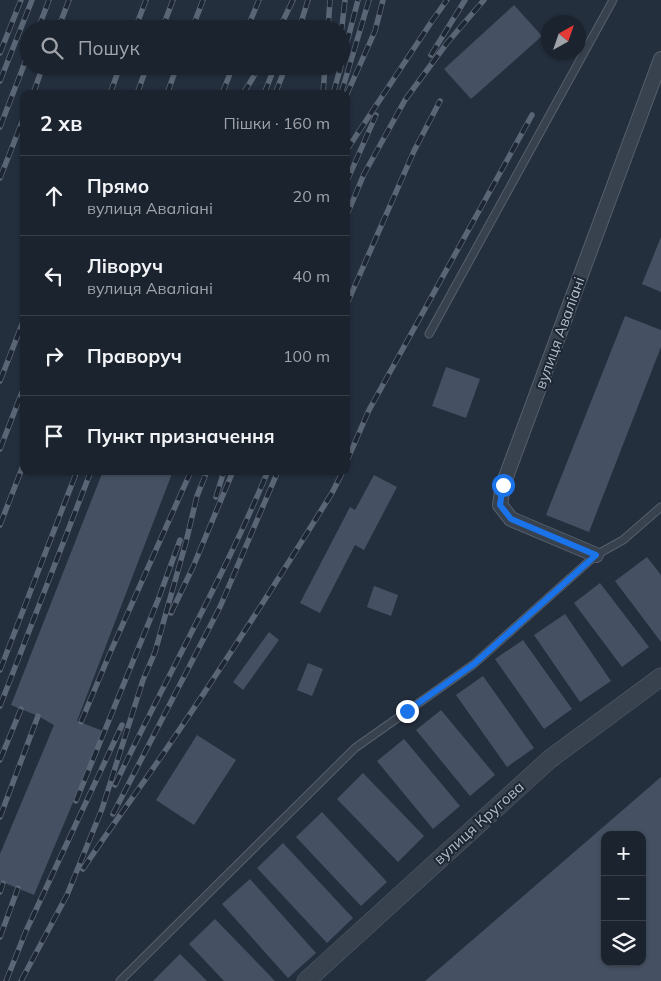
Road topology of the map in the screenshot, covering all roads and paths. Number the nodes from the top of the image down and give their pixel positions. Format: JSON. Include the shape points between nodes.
{"nodes":[{"id":1,"x":613,"y":0,"type":"edge"},
{"id":2,"x":661,"y":59,"type":"edge"},
{"id":3,"x":658,"y":76,"type":"edge"},
{"id":4,"x":429,"y":334,"type":"dead end"},
{"id":5,"x":661,"y":508,"type":"edge"},
{"id":6,"x":596,"y":555,"type":"junction"},
{"id":7,"x":661,"y":677,"type":"edge"},
{"id":8,"x":120,"y":981,"type":"edge"},
{"id":9,"x":306,"y":981,"type":"edge"}],
"edges":[{"from":1,"to":4,"type":"lane"},
{"from":2,"to":3,"type":"street","name":"вулиця Аваліані"},
{"from":3,"to":6,"type":"street","name":"вулиця Аваліані","via":[[503,485],[500,505],[511,519]]},
{"from":5,"to":6,"type":"lane","via":[[623,540]]},
{"from":6,"to":8,"type":"lane","via":[[474,664],[355,748]]},
{"from":7,"to":9,"type":"street","name":"вулиця Кругова","via":[[550,759]]}]}
